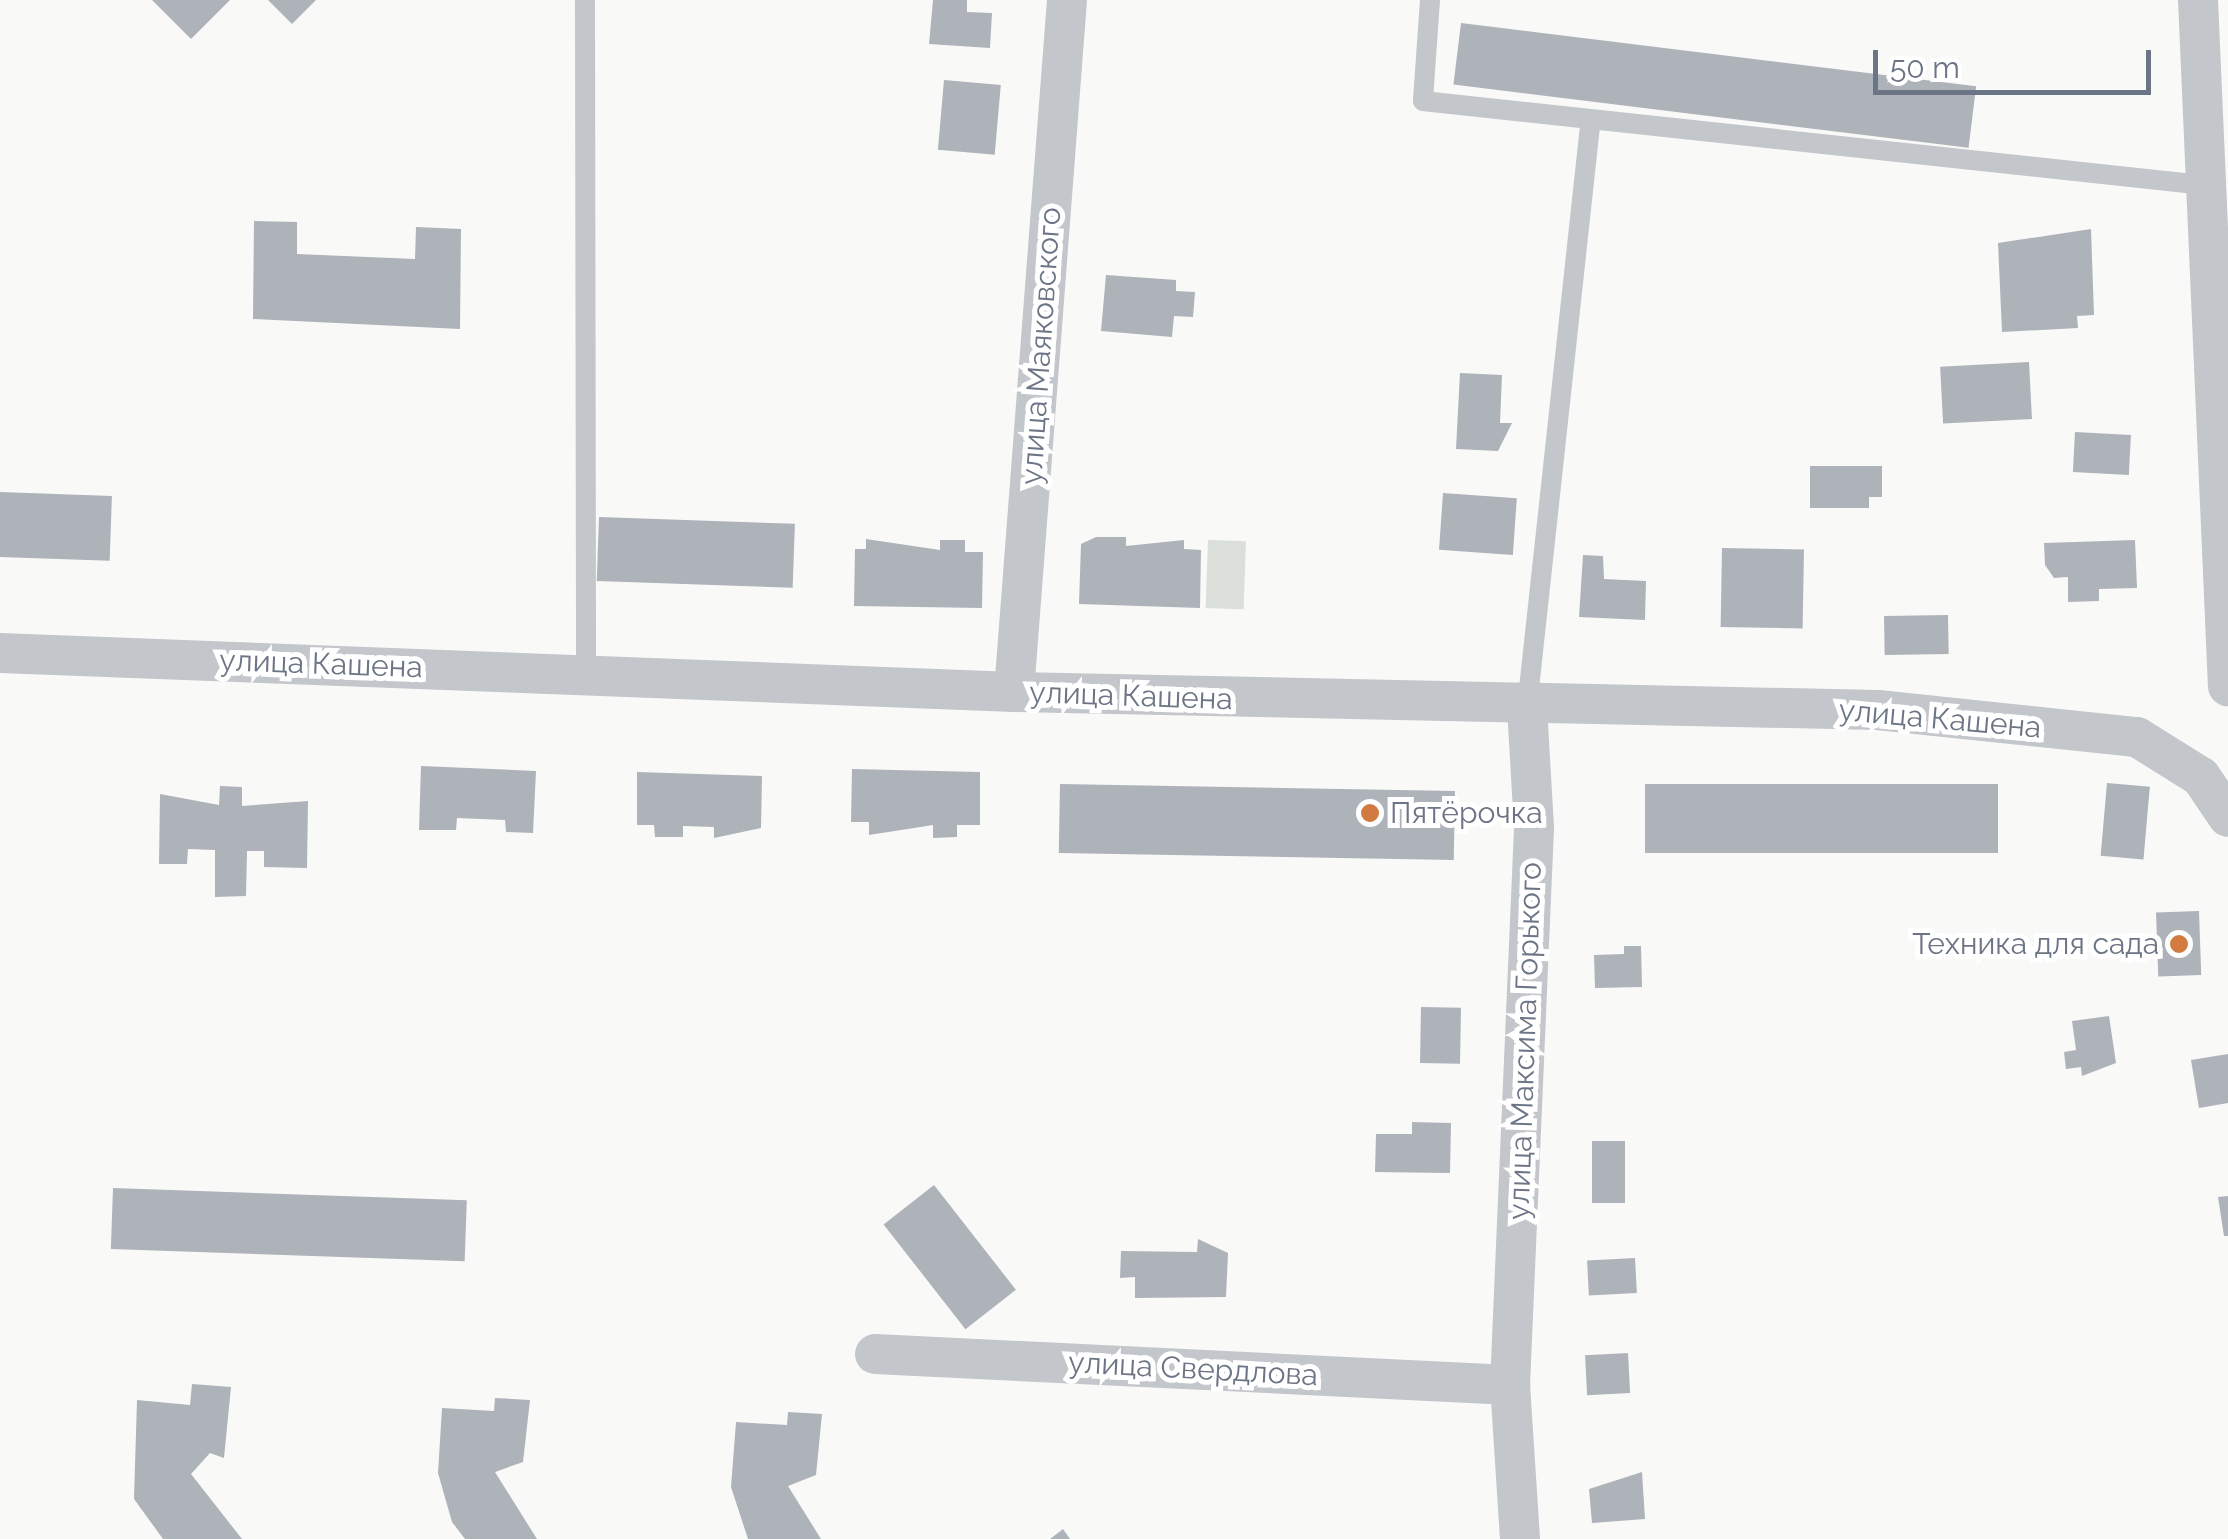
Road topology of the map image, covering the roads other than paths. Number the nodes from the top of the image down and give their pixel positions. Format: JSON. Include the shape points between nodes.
{"nodes":[{"id":1,"x":585,"y":0,"type":"edge"},
{"id":2,"x":1067,"y":0,"type":"edge"},
{"id":3,"x":1430,"y":0,"type":"edge"},
{"id":4,"x":2198,"y":0,"type":"edge"},
{"id":5,"x":1590,"y":126,"type":"junction"},
{"id":6,"x":2204,"y":185,"type":"junction"},
{"id":7,"x":2217,"y":240,"type":"edge"},
{"id":8,"x":0,"y":653,"type":"edge"},
{"id":9,"x":586,"y":674,"type":"junction"},
{"id":10,"x":2228,"y":686,"type":"edge"},
{"id":11,"x":1014,"y":692,"type":"junction"},
{"id":12,"x":1526,"y":707,"type":"junction"},
{"id":13,"x":2228,"y":817,"type":"edge"},
{"id":14,"x":875,"y":1354,"type":"dead end"},
{"id":15,"x":1510,"y":1384,"type":"junction"},
{"id":16,"x":1520,"y":1539,"type":"edge"}],
"edges":[{"from":1,"to":9,"type":"lane"},
{"from":2,"to":11,"type":"street","name":"улица Маяковского"},
{"from":3,"to":5,"type":"lane","via":[[1422,101]]},
{"from":4,"to":6,"type":"street"},
{"from":5,"to":6,"type":"lane"},
{"from":5,"to":12,"type":"lane","name":"улица Максима Горького"},
{"from":6,"to":7,"type":"street"},
{"from":7,"to":10,"type":"street"},
{"from":8,"to":9,"type":"street","name":"улица Кашена"},
{"from":9,"to":11,"type":"street","name":"улица Кашена"},
{"from":11,"to":12,"type":"street","name":"улица Кашена"},
{"from":12,"to":13,"type":"street","name":"улица Кашена","via":[[1878,710],[2137,737],[2201,777]]},
{"from":12,"to":15,"type":"street","name":"улица Максима Горького","via":[[1534,828]]},
{"from":14,"to":15,"type":"street","name":"улица Свердлова"},
{"from":15,"to":16,"type":"street","name":"улица Максима Горького"}]}
